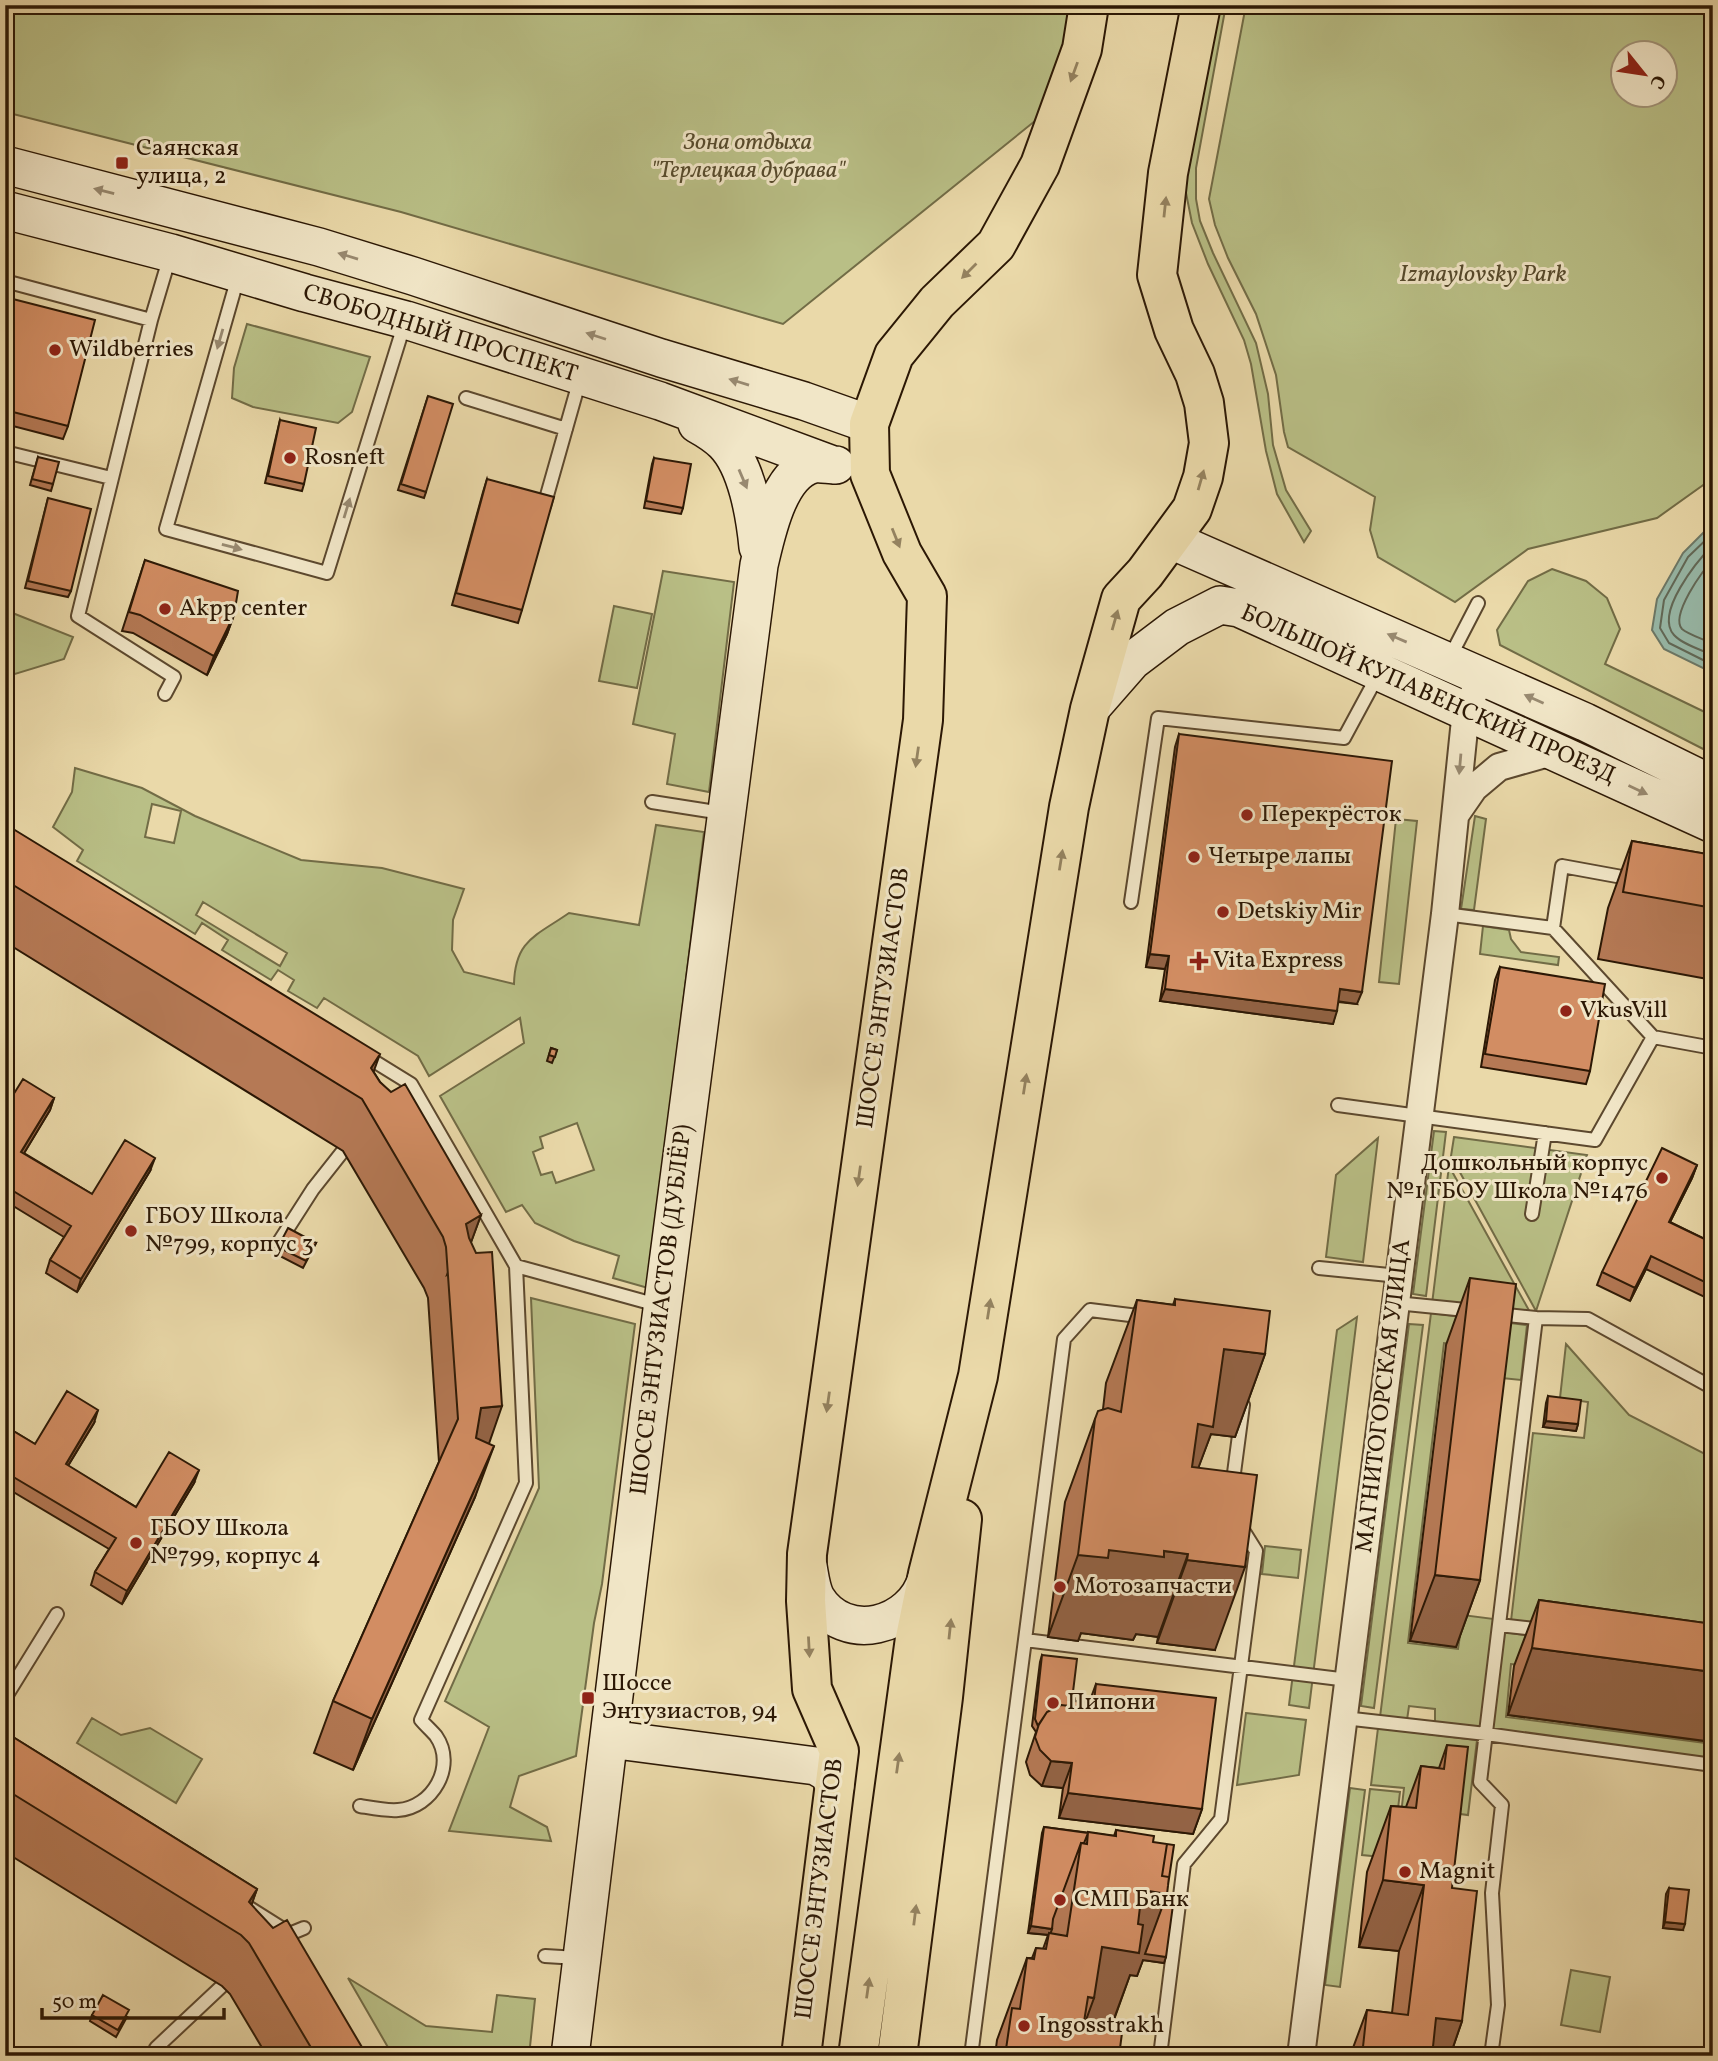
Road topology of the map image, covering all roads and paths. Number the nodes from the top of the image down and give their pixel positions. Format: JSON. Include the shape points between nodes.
{"nodes":[{"id":1,"x":1089,"y":5,"type":"edge"},
{"id":2,"x":1201,"y":5,"type":"edge"},
{"id":3,"x":5,"y":165,"type":"edge"},
{"id":4,"x":5,"y":210,"type":"edge"},
{"id":5,"x":171,"y":253,"type":"junction"},
{"id":6,"x":239,"y":273,"type":"junction"},
{"id":7,"x":5,"y":281,"type":"edge"},
{"id":8,"x":151,"y":320,"type":"junction"},
{"id":9,"x":406,"y":320,"type":"junction"},
{"id":10,"x":582,"y":376,"type":"junction"},
{"id":11,"x":466,"y":398,"type":"dead end"},
{"id":12,"x":660,"y":401,"type":"junction"},
{"id":13,"x":869,"y":424,"type":"junction"},
{"id":14,"x":566,"y":429,"type":"junction"},
{"id":15,"x":6,"y":455,"type":"edge"},
{"id":16,"x":853,"y":470,"type":"junction"},
{"id":17,"x":111,"y":478,"type":"junction"},
{"id":18,"x":544,"y":506,"type":"edge"},
{"id":19,"x":1171,"y":540,"type":"junction"},
{"id":20,"x":759,"y":565,"type":"junction"},
{"id":21,"x":1478,"y":603,"type":"dead end"},
{"id":22,"x":1449,"y":660,"type":"junction"},
{"id":23,"x":1379,"y":671,"type":"junction"},
{"id":24,"x":1482,"y":676,"type":"junction"},
{"id":25,"x":164,"y":694,"type":"dead end"},
{"id":26,"x":1090,"y":709,"type":"junction"},
{"id":27,"x":1466,"y":710,"type":"junction"},
{"id":28,"x":1552,"y":752,"type":"junction"},
{"id":29,"x":1713,"y":785,"type":"edge"},
{"id":30,"x":652,"y":802,"type":"dead end"},
{"id":31,"x":726,"y":814,"type":"junction"},
{"id":32,"x":1455,"y":816,"type":"junction"},
{"id":33,"x":1713,"y":824,"type":"edge"},
{"id":34,"x":1649,"y":882,"type":"edge"},
{"id":35,"x":1131,"y":902,"type":"dead end"},
{"id":36,"x":1446,"y":914,"type":"junction"},
{"id":37,"x":1553,"y":928,"type":"junction"},
{"id":38,"x":1653,"y":1037,"type":"junction"},
{"id":39,"x":352,"y":1048,"type":"edge"},
{"id":40,"x":1713,"y":1048,"type":"edge"},
{"id":41,"x":411,"y":1084,"type":"junction"},
{"id":42,"x":401,"y":1094,"type":"edge"},
{"id":43,"x":1338,"y":1105,"type":"dead end"},
{"id":44,"x":1420,"y":1116,"type":"junction"},
{"id":45,"x":1545,"y":1133,"type":"junction"},
{"id":46,"x":343,"y":1151,"type":"dead end"},
{"id":47,"x":1532,"y":1214,"type":"dead end"},
{"id":48,"x":279,"y":1242,"type":"edge"},
{"id":49,"x":516,"y":1266,"type":"junction"},
{"id":50,"x":1320,"y":1268,"type":"dead end"},
{"id":51,"x":1399,"y":1276,"type":"junction"},
{"id":52,"x":1396,"y":1303,"type":"junction"},
{"id":53,"x":663,"y":1306,"type":"junction"},
{"id":54,"x":1536,"y":1318,"type":"junction"},
{"id":55,"x":1157,"y":1319,"type":"edge"},
{"id":56,"x":978,"y":1376,"type":"junction"},
{"id":57,"x":1713,"y":1388,"type":"edge"},
{"id":58,"x":1245,"y":1394,"type":"edge"},
{"id":59,"x":1231,"y":1496,"type":"edge"},
{"id":60,"x":1236,"y":1520,"type":"edge"},
{"id":61,"x":807,"y":1554,"type":"junction"},
{"id":62,"x":928,"y":1574,"type":"junction"},
{"id":63,"x":57,"y":1614,"type":"dead end"},
{"id":64,"x":1499,"y":1625,"type":"junction"},
{"id":65,"x":1553,"y":1632,"type":"edge"},
{"id":66,"x":1025,"y":1640,"type":"junction"},
{"id":67,"x":1241,"y":1667,"type":"junction"},
{"id":68,"x":1348,"y":1680,"type":"junction"},
{"id":69,"x":5,"y":1698,"type":"edge"},
{"id":70,"x":1344,"y":1718,"type":"junction"},
{"id":71,"x":1486,"y":1734,"type":"junction"},
{"id":72,"x":609,"y":1739,"type":"junction"},
{"id":73,"x":1713,"y":1765,"type":"edge"},
{"id":74,"x":830,"y":1768,"type":"junction"},
{"id":75,"x":360,"y":1806,"type":"dead end"},
{"id":76,"x":232,"y":1897,"type":"edge"},
{"id":77,"x":303,"y":1928,"type":"dead end"},
{"id":78,"x":282,"y":1934,"type":"junction"},
{"id":79,"x":294,"y":1947,"type":"edge"},
{"id":80,"x":545,"y":1956,"type":"dead end"},
{"id":81,"x":582,"y":1959,"type":"junction"},
{"id":82,"x":222,"y":1986,"type":"dead end"},
{"id":83,"x":156,"y":2048,"type":"dead end"},
{"id":84,"x":570,"y":2056,"type":"edge"},
{"id":85,"x":801,"y":2056,"type":"edge"},
{"id":86,"x":859,"y":2056,"type":"edge"},
{"id":87,"x":897,"y":2056,"type":"edge"},
{"id":88,"x":971,"y":2056,"type":"edge"},
{"id":89,"x":1160,"y":2056,"type":"edge"},
{"id":90,"x":1301,"y":2056,"type":"edge"},
{"id":91,"x":1491,"y":2056,"type":"edge"}],
"edges":[{"from":1,"to":13,"type":"main road","name":"ШОССЕ ЭНТУЗИАСТОВ","one_way":true,"via":[[1082,49],[1040,165],[996,245],[937,302],[894,355]]},
{"from":19,"to":2,"type":"main road","one_way":true,"via":[[1192,509],[1209,443],[1201,393],[1157,275],[1168,173]]},
{"from":13,"to":3,"type":"main road","name":"СВОБОДНЫЙ ПРОСПЕКТ","one_way":true,"via":[[319,247]]},
{"from":4,"to":5,"type":"main road","name":"СВОБОДНЫЙ ПРОСПЕКТ"},
{"from":5,"to":6,"type":"main road","name":"СВОБОДНЫЙ ПРОСПЕКТ"},
{"from":5,"to":8,"type":"lane"},
{"from":6,"to":9,"type":"main road","name":"СВОБОДНЫЙ ПРОСПЕКТ"},
{"from":6,"to":9,"type":"lane","one_way":true,"via":[[166,529],[180,533],[327,573]]},
{"from":7,"to":8,"type":"lane"},
{"from":8,"to":17,"type":"lane"},
{"from":9,"to":10,"type":"main road","name":"СВОБОДНЫЙ ПРОСПЕКТ"},
{"from":10,"to":12,"type":"main road","name":"СВОБОДНЫЙ ПРОСПЕКТ"},
{"from":10,"to":14,"type":"lane"},
{"from":11,"to":14,"type":"lane"},
{"from":12,"to":16,"type":"main road","name":"СВОБОДНЫЙ ПРОСПЕКТ"},
{"from":12,"to":20,"type":"main road","name":"ШОССЕ ЭНТУЗИАСТОВ (ДУБЛЁР)","one_way":true,"via":[[709,431],[731,452],[752,499]]},
{"from":13,"to":16,"type":"main road","name":"ШОССЕ ЭНТУЗИАСТОВ"},
{"from":14,"to":18,"type":"lane"},
{"from":15,"to":17,"type":"lane"},
{"from":16,"to":20,"type":"main road","name":"ШОССЕ ЭНТУЗИАСТОВ (ДУБЛЁР)","via":[[816,464],[791,481],[773,511]]},
{"from":16,"to":61,"type":"main road","name":"ШОССЕ ЭНТУЗИАСТОВ","one_way":true,"via":[[927,596],[923,720]]},
{"from":17,"to":25,"type":"lane","via":[[78,616],[174,677]]},
{"from":22,"to":19,"type":"main road","name":"БОЛЬШОЙ КУПАВЕНСКИЙ ПРОЕЗД","one_way":true},
{"from":26,"to":19,"type":"main road","one_way":true,"via":[[1121,599]]},
{"from":20,"to":31,"type":"main road","name":"ШОССЕ ЭНТУЗИАСТОВ (ДУБЛЁР)"},
{"from":21,"to":22,"type":"lane"},
{"from":22,"to":24,"type":"main road","name":"БОЛЬШОЙ КУПАВЕНСКИЙ ПРОЕЗД"},
{"from":23,"to":26,"type":"main road","name":"БОЛЬШОЙ КУПАВЕНСКИЙ ПРОЕЗД","via":[[1269,620],[1220,605],[1152,644]]},
{"from":23,"to":27,"type":"main road","name":"БОЛЬШОЙ КУПАВЕНСКИЙ ПРОЕЗД"},
{"from":23,"to":35,"type":"lane","via":[[1344,738],[1158,718]]},
{"from":24,"to":27,"type":"street"},
{"from":29,"to":24,"type":"main road","name":"БОЛЬШОЙ КУПАВЕНСКИЙ ПРОЕЗД","one_way":true},
{"from":56,"to":26,"type":"main road","one_way":true,"via":[[1067,820]]},
{"from":27,"to":28,"type":"main road","name":"БОЛЬШОЙ КУПАВЕНСКИЙ ПРОЕЗД"},
{"from":27,"to":32,"type":"street","one_way":true},
{"from":28,"to":32,"type":"street","name":"МАГНИТОГОРСКАЯ УЛИЦА","via":[[1499,767],[1474,788]]},
{"from":28,"to":33,"type":"main road","name":"БОЛЬШОЙ КУПАВЕНСКИЙ ПРОЕЗД","one_way":true},
{"from":30,"to":31,"type":"lane"},
{"from":31,"to":53,"type":"main road","name":"ШОССЕ ЭНТУЗИАСТОВ (ДУБЛЁР)"},
{"from":32,"to":36,"type":"street","name":"МАГНИТОГОРСКАЯ УЛИЦА"},
{"from":34,"to":37,"type":"lane","via":[[1562,866]]},
{"from":36,"to":37,"type":"lane"},
{"from":36,"to":44,"type":"street","name":"МАГНИТОГОРСКАЯ УЛИЦА"},
{"from":37,"to":38,"type":"lane"},
{"from":38,"to":40,"type":"lane"},
{"from":38,"to":45,"type":"lane","via":[[1595,1140]]},
{"from":39,"to":41,"type":"lane"},
{"from":41,"to":42,"type":"lane"},
{"from":41,"to":49,"type":"lane"},
{"from":43,"to":44,"type":"lane"},
{"from":44,"to":45,"type":"lane"},
{"from":44,"to":51,"type":"street","name":"МАГНИТОГОРСКАЯ УЛИЦА"},
{"from":45,"to":47,"type":"lane"},
{"from":46,"to":48,"type":"lane"},
{"from":49,"to":53,"type":"lane"},
{"from":49,"to":75,"type":"lane","via":[[526,1483],[421,1720],[438,1738],[444,1758],[441,1779],[425,1800],[400,1811]]},
{"from":50,"to":51,"type":"lane"},
{"from":51,"to":52,"type":"street","name":"МАГНИТОГОРСКАЯ УЛИЦА"},
{"from":52,"to":54,"type":"lane"},
{"from":52,"to":68,"type":"street","name":"МАГНИТОГОРСКАЯ УЛИЦА"},
{"from":53,"to":72,"type":"main road","name":"ШОССЕ ЭНТУЗИАСТОВ (ДУБЛЁР)"},
{"from":54,"to":57,"type":"lane","via":[[1588,1319]]},
{"from":54,"to":64,"type":"lane"},
{"from":55,"to":66,"type":"lane","via":[[1090,1310],[1063,1339]]},
{"from":56,"to":62,"type":"main road"},
{"from":87,"to":56,"type":"main road","one_way":true},
{"from":58,"to":59,"type":"lane"},
{"from":60,"to":67,"type":"lane","via":[[1256,1551]]},
{"from":61,"to":62,"type":"main road","via":[[816,1597],[831,1613],[851,1623],[873,1625],[907,1612]]},
{"from":61,"to":74,"type":"main road","name":"ШОССЕ ЭНТУЗИАСТОВ","one_way":true,"via":[[812,1689]]},
{"from":86,"to":62,"type":"main road","one_way":true,"via":[[915,1638]]},
{"from":63,"to":69,"type":"lane"},
{"from":64,"to":65,"type":"lane"},
{"from":64,"to":71,"type":"lane"},
{"from":66,"to":67,"type":"lane"},
{"from":66,"to":88,"type":"lane"},
{"from":67,"to":68,"type":"lane"},
{"from":67,"to":89,"type":"lane","via":[[1221,1819],[1184,1864]]},
{"from":68,"to":70,"type":"street","name":"МАГНИТОГОРСКАЯ УЛИЦА"},
{"from":70,"to":71,"type":"lane"},
{"from":70,"to":90,"type":"street","name":"МАГНИТОГОРСКАЯ УЛИЦА"},
{"from":71,"to":73,"type":"lane"},
{"from":71,"to":91,"type":"lane","via":[[1480,1782],[1502,1805],[1492,1893],[1498,2005]]},
{"from":72,"to":74,"type":"main road"},
{"from":72,"to":81,"type":"main road","name":"ШОССЕ ЭНТУЗИАСТОВ (ДУБЛЁР)"},
{"from":74,"to":85,"type":"main road","name":"ШОССЕ ЭНТУЗИАСТОВ"},
{"from":76,"to":78,"type":"lane"},
{"from":77,"to":78,"type":"lane"},
{"from":78,"to":79,"type":"lane"},
{"from":80,"to":81,"type":"lane"},
{"from":81,"to":84,"type":"main road","name":"ШОССЕ ЭНТУЗИАСТОВ (ДУБЛЁР)"},
{"from":82,"to":83,"type":"lane"}]}
